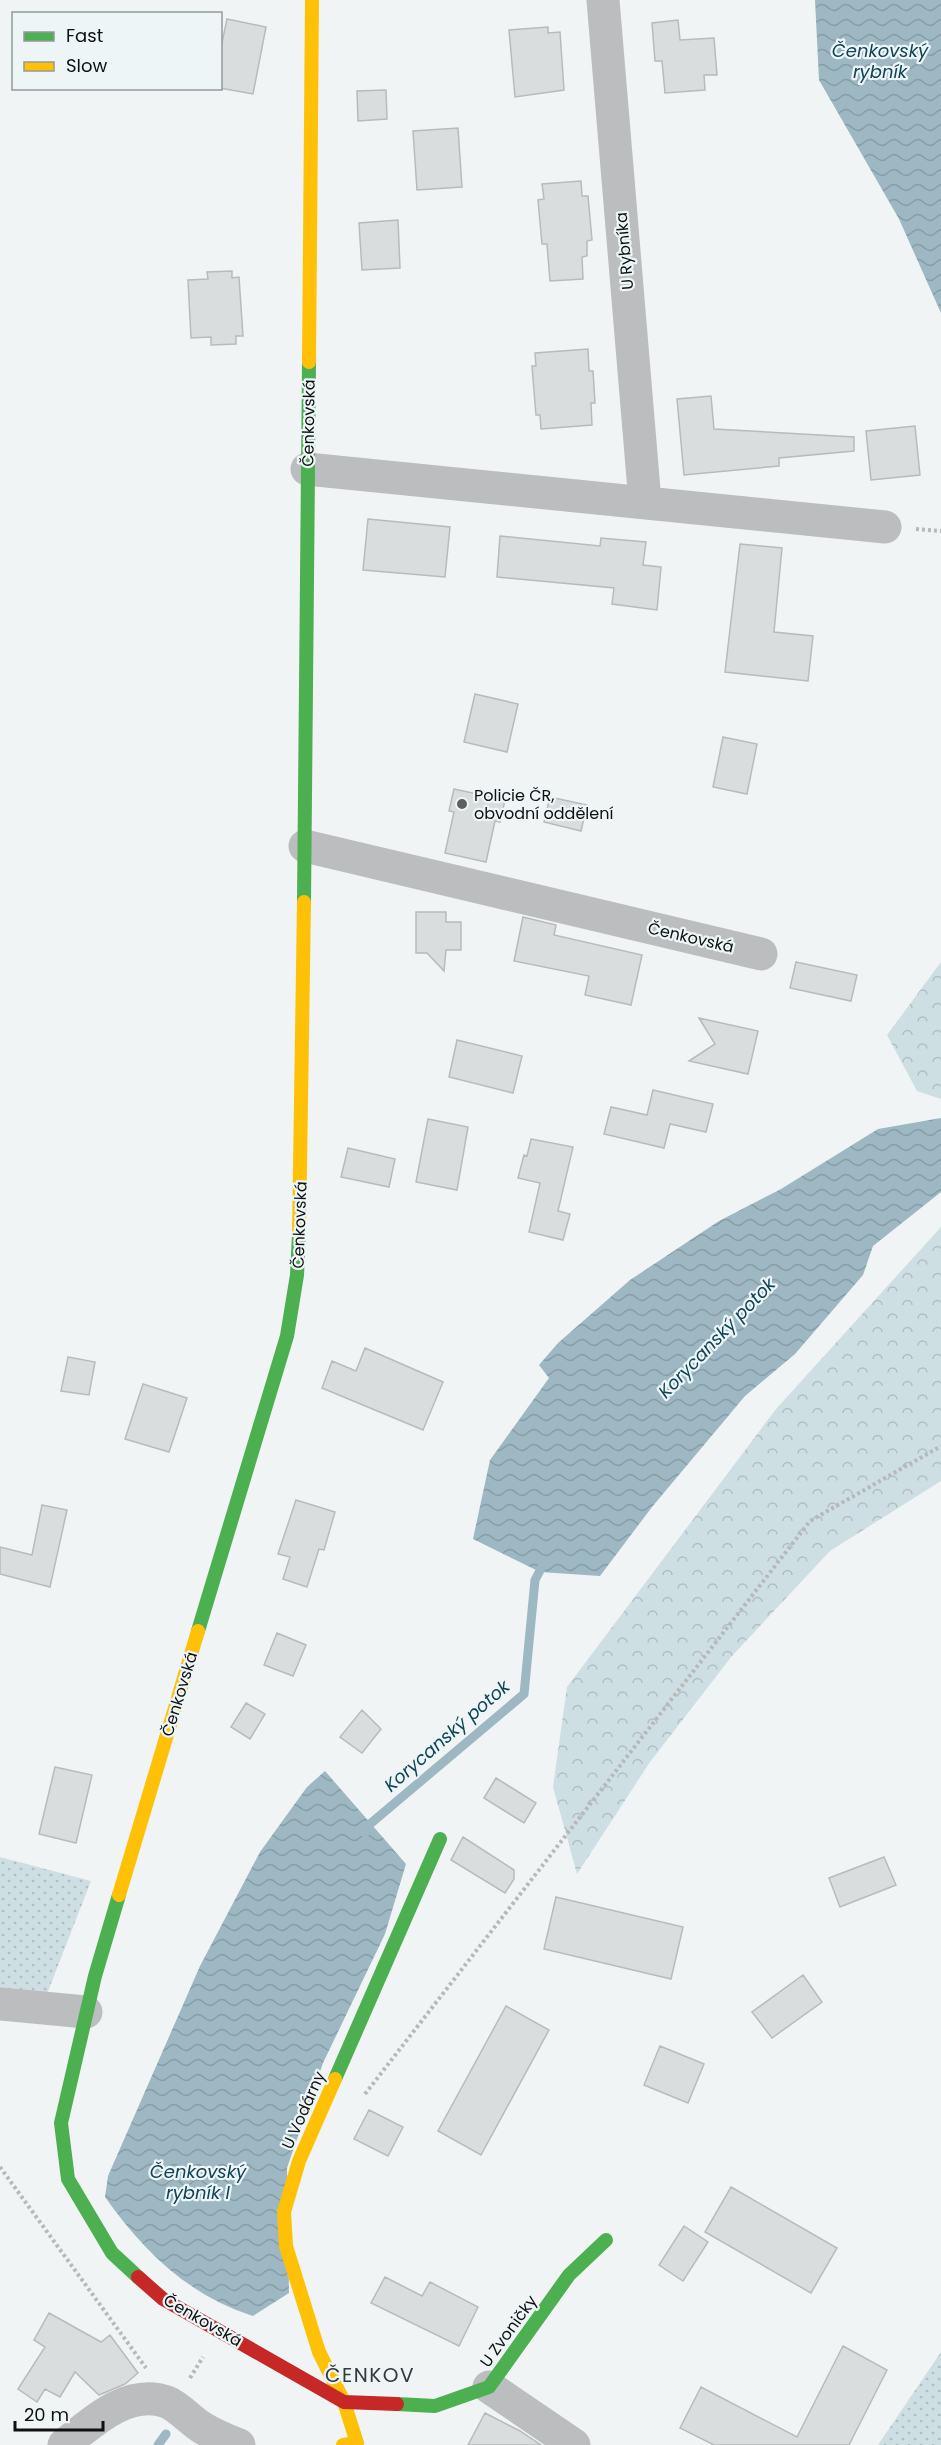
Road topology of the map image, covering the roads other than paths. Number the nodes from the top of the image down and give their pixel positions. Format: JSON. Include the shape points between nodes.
{"nodes":[{"id":1,"x":312,"y":0,"type":"edge"},
{"id":2,"x":603,"y":0,"type":"edge"},
{"id":3,"x":307,"y":469,"type":"junction"},
{"id":4,"x":645,"y":502,"type":"junction"},
{"id":5,"x":885,"y":527,"type":"dead end"},
{"id":6,"x":305,"y":846,"type":"junction"},
{"id":7,"x":761,"y":954,"type":"dead end"},
{"id":8,"x":440,"y":1839,"type":"dead end"},
{"id":9,"x":0,"y":2004,"type":"edge"},
{"id":10,"x":86,"y":2012,"type":"junction"},
{"id":11,"x":606,"y":2240,"type":"dead end"},
{"id":12,"x":489,"y":2387,"type":"junction"},
{"id":13,"x":344,"y":2402,"type":"junction"},
{"id":14,"x":350,"y":2444,"type":"edge"},
{"id":15,"x":64,"y":2445,"type":"edge"},
{"id":16,"x":239,"y":2445,"type":"edge"},
{"id":17,"x":573,"y":2445,"type":"edge"}],
"edges":[{"from":1,"to":3,"type":"street","name":"Čenkovská"},
{"from":2,"to":4,"type":"street","name":"U Rybníka"},
{"from":3,"to":4,"type":"street"},
{"from":3,"to":6,"type":"street","name":"Čenkovská"},
{"from":4,"to":5,"type":"street"},
{"from":6,"to":7,"type":"street","name":"Čenkovská"},
{"from":6,"to":10,"type":"street","name":"Čenkovská","via":[[301,1169],[297,1275],[287,1336]]},
{"from":8,"to":13,"type":"street","name":"U Vodárny","via":[[299,2161],[284,2212],[286,2246],[319,2352]]},
{"from":9,"to":10,"type":"street"},
{"from":10,"to":13,"type":"street","name":"Čenkovská","via":[[61,2123],[68,2179],[112,2253],[163,2299]]},
{"from":11,"to":12,"type":"street","name":"U Zvoničky","via":[[569,2275]]},
{"from":12,"to":13,"type":"street","name":"U Zvoničky","via":[[435,2406]]},
{"from":12,"to":17,"type":"street"},
{"from":13,"to":14,"type":"street","name":"U Vodárny"},
{"from":15,"to":16,"type":"street","via":[[94,2421],[131,2400],[148,2398],[168,2402],[201,2427]]}]}
